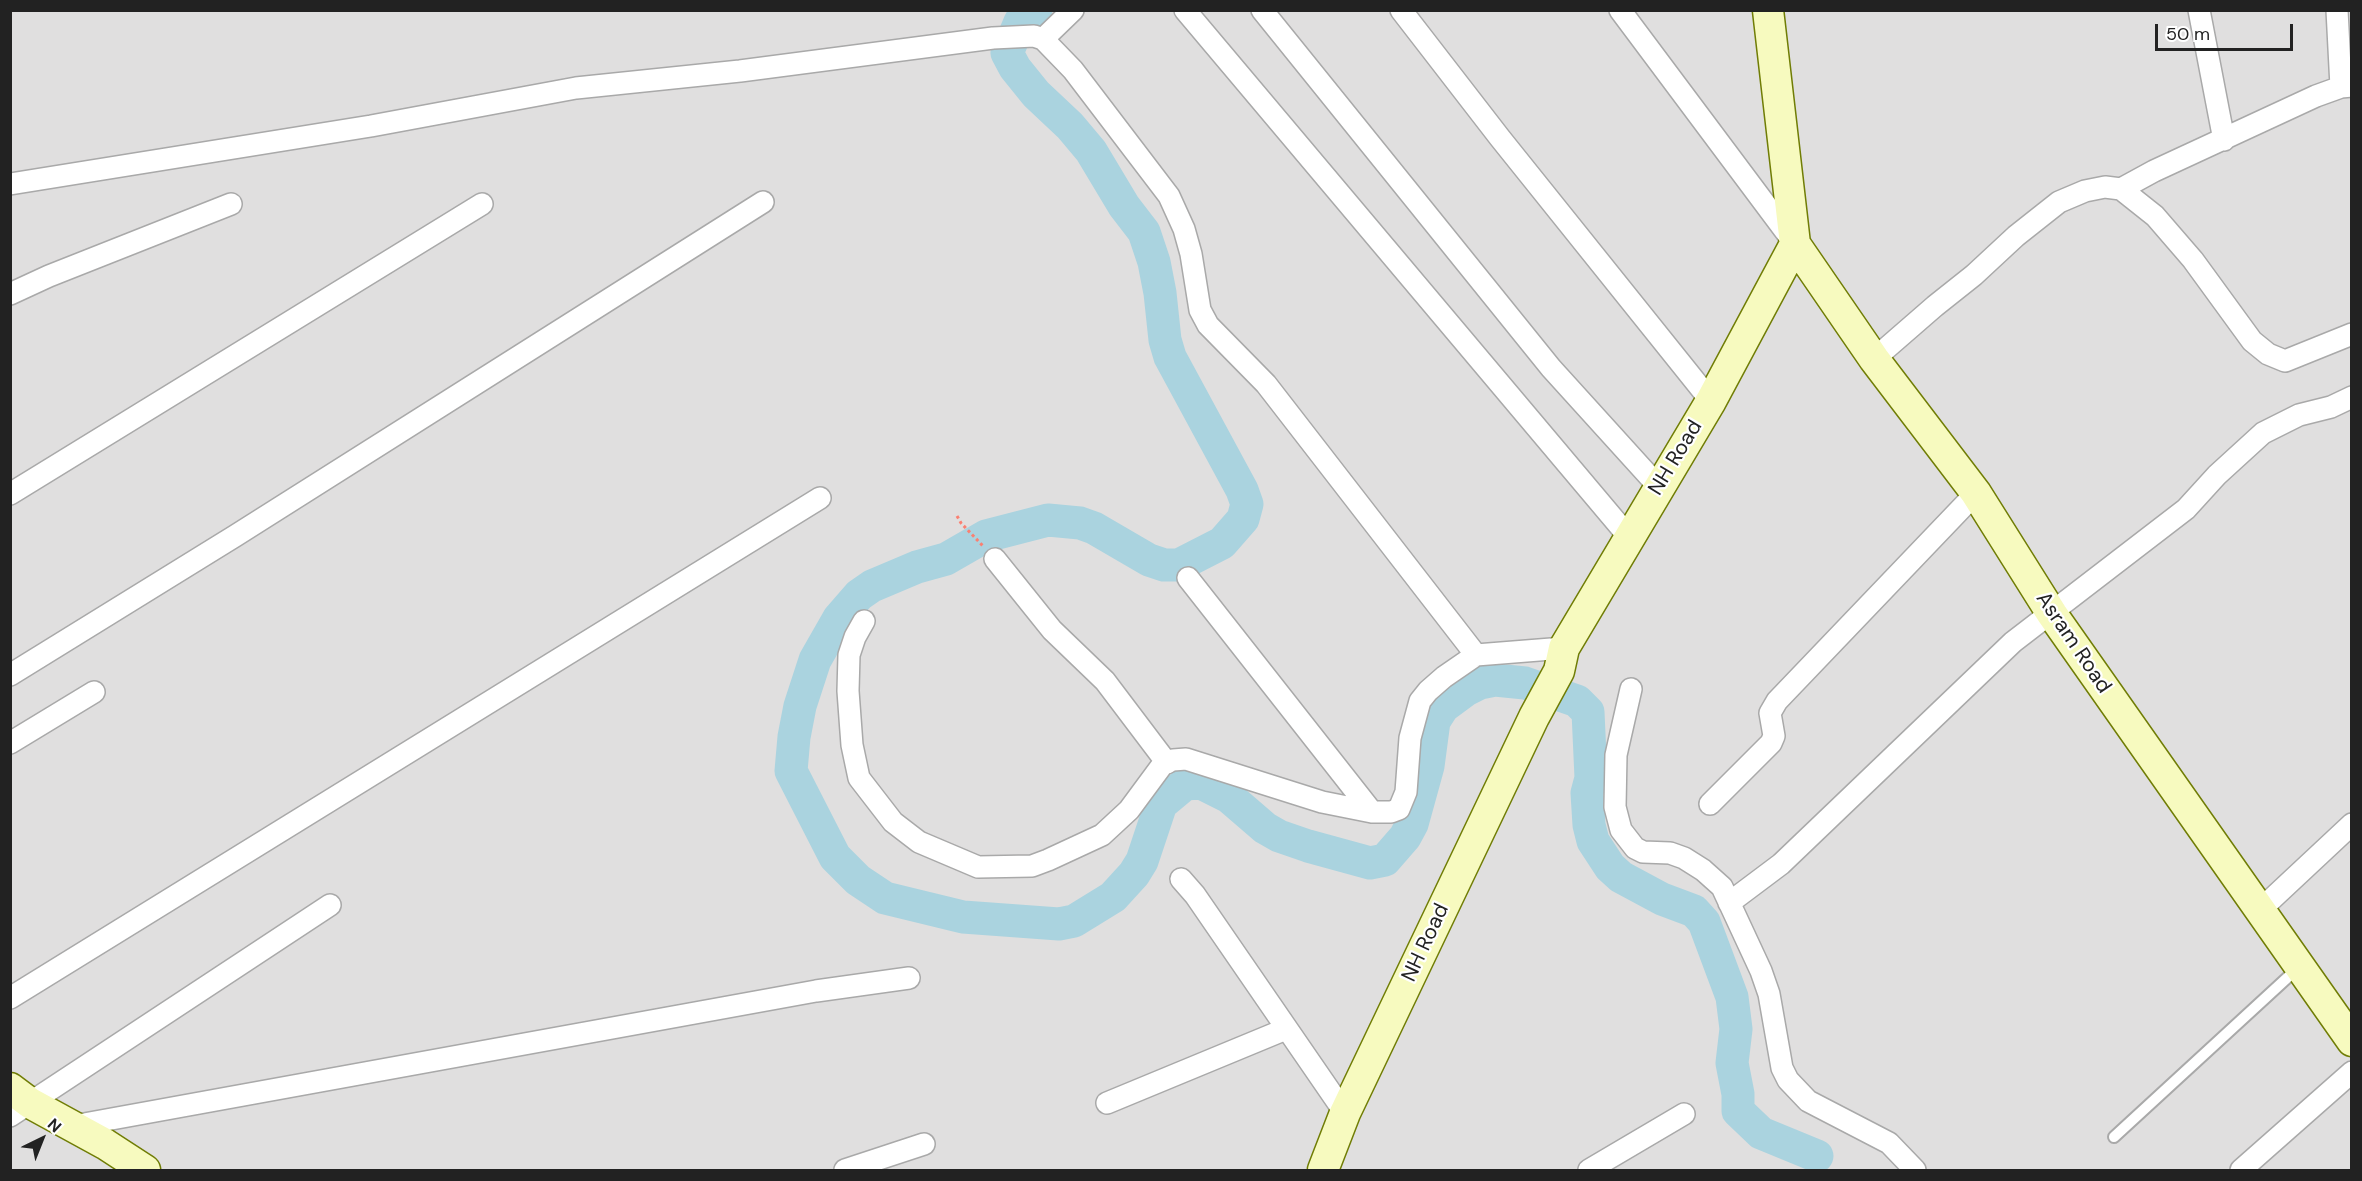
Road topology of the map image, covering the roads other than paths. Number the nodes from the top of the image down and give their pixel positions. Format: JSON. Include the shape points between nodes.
{"nodes":[{"id":1,"x":1073,"y":10,"type":"edge"},
{"id":2,"x":1185,"y":10,"type":"edge"},
{"id":3,"x":1262,"y":10,"type":"edge"},
{"id":4,"x":1401,"y":10,"type":"edge"},
{"id":5,"x":1620,"y":10,"type":"edge"},
{"id":6,"x":1768,"y":10,"type":"edge"},
{"id":7,"x":2199,"y":10,"type":"edge"},
{"id":8,"x":2337,"y":10,"type":"edge"},
{"id":9,"x":1038,"y":38,"type":"junction"},
{"id":10,"x":2346,"y":86,"type":"edge"},
{"id":11,"x":2224,"y":140,"type":"junction"},
{"id":12,"x":10,"y":184,"type":"edge"},
{"id":13,"x":2121,"y":189,"type":"junction"},
{"id":14,"x":763,"y":202,"type":"dead end"},
{"id":15,"x":231,"y":204,"type":"dead end"},
{"id":16,"x":482,"y":204,"type":"dead end"},
{"id":17,"x":1795,"y":244,"type":"junction"},
{"id":18,"x":10,"y":294,"type":"edge"},
{"id":19,"x":2352,"y":334,"type":"edge"},
{"id":20,"x":1874,"y":359,"type":"junction"},
{"id":21,"x":2352,"y":397,"type":"edge"},
{"id":22,"x":1711,"y":400,"type":"junction"},
{"id":23,"x":1658,"y":486,"type":"junction"},
{"id":24,"x":1976,"y":493,"type":"junction"},
{"id":25,"x":10,"y":494,"type":"edge"},
{"id":26,"x":820,"y":498,"type":"dead end"},
{"id":27,"x":1629,"y":537,"type":"junction"},
{"id":28,"x":995,"y":560,"type":"road end"},
{"id":29,"x":1188,"y":578,"type":"dead end"},
{"id":30,"x":2052,"y":614,"type":"junction"},
{"id":31,"x":864,"y":621,"type":"dead end"},
{"id":32,"x":1476,"y":655,"type":"junction"},
{"id":33,"x":1561,"y":659,"type":"junction"},
{"id":34,"x":10,"y":675,"type":"edge"},
{"id":35,"x":1631,"y":689,"type":"dead end"},
{"id":36,"x":94,"y":692,"type":"dead end"},
{"id":37,"x":10,"y":743,"type":"edge"},
{"id":38,"x":1167,"y":763,"type":"junction"},
{"id":39,"x":1710,"y":804,"type":"dead end"},
{"id":40,"x":1372,"y":812,"type":"junction"},
{"id":41,"x":2352,"y":824,"type":"edge"},
{"id":42,"x":1181,"y":879,"type":"dead end"},
{"id":43,"x":1729,"y":903,"type":"junction"},
{"id":44,"x":330,"y":905,"type":"dead end"},
{"id":45,"x":2259,"y":910,"type":"junction"},
{"id":46,"x":2299,"y":967,"type":"junction"},
{"id":47,"x":909,"y":978,"type":"dead end"},
{"id":48,"x":10,"y":998,"type":"edge"},
{"id":49,"x":2346,"y":1022,"type":"edge"},
{"id":50,"x":1286,"y":1029,"type":"junction"},
{"id":51,"x":2352,"y":1071,"type":"edge"},
{"id":52,"x":17,"y":1102,"type":"edge"},
{"id":53,"x":1107,"y":1103,"type":"dead end"},
{"id":54,"x":1345,"y":1113,"type":"junction"},
{"id":55,"x":1684,"y":1114,"type":"dead end"},
{"id":56,"x":73,"y":1126,"type":"junction"},
{"id":57,"x":2114,"y":1137,"type":"dead end"},
{"id":58,"x":924,"y":1144,"type":"dead end"},
{"id":59,"x":145,"y":1170,"type":"edge"},
{"id":60,"x":845,"y":1170,"type":"edge"},
{"id":61,"x":1323,"y":1170,"type":"edge"},
{"id":62,"x":1589,"y":1170,"type":"edge"},
{"id":63,"x":1915,"y":1170,"type":"edge"},
{"id":64,"x":2241,"y":1170,"type":"edge"}],
"edges":[{"from":1,"to":9,"type":"street"},
{"from":2,"to":27,"type":"street"},
{"from":3,"to":23,"type":"street","via":[[1551,368]]},
{"from":4,"to":22,"type":"street"},
{"from":5,"to":17,"type":"street"},
{"from":6,"to":17,"type":"main road"},
{"from":7,"to":11,"type":"street"},
{"from":8,"to":10,"type":"street"},
{"from":9,"to":12,"type":"street","via":[[993,38],[576,88],[371,126]]},
{"from":9,"to":32,"type":"street","via":[[1073,70],[1169,196],[1184,229],[1200,310],[1208,325],[1266,384]]},
{"from":10,"to":11,"type":"street"},
{"from":11,"to":13,"type":"street"},
{"from":13,"to":19,"type":"street","via":[[2172,233],[2252,341],[2268,354],[2285,361]]},
{"from":13,"to":20,"type":"street","via":[[2085,191],[2060,202]]},
{"from":14,"to":34,"type":"street"},
{"from":15,"to":18,"type":"street"},
{"from":16,"to":25,"type":"street"},
{"from":17,"to":20,"type":"main road","name":"Asram Road"},
{"from":17,"to":22,"type":"main road","name":"NH Road"},
{"from":20,"to":24,"type":"main road","name":"Asram Road"},
{"from":21,"to":30,"type":"street","via":[[2299,415],[2263,433],[2186,509]]},
{"from":22,"to":23,"type":"main road","name":"NH Road"},
{"from":23,"to":27,"type":"main road","name":"NH Road"},
{"from":24,"to":30,"type":"main road","name":"Asram Road"},
{"from":24,"to":39,"type":"street","via":[[1777,700],[1770,713],[1774,736],[1771,743]]},
{"from":26,"to":48,"type":"street"},
{"from":27,"to":33,"type":"main road","name":"NH Road"},
{"from":28,"to":38,"type":"street","via":[[1052,630],[1105,681]]},
{"from":29,"to":40,"type":"street"},
{"from":30,"to":43,"type":"street","via":[[2013,642],[1781,864]]},
{"from":30,"to":45,"type":"main road","name":"Asram Road"},
{"from":31,"to":38,"type":"street","via":[[849,654],[852,745],[859,778],[893,822],[920,842],[978,867],[1032,866],[1048,861],[1102,835],[1129,810]]},
{"from":32,"to":33,"type":"street"},
{"from":32,"to":40,"type":"street","via":[[1444,677],[1420,701],[1410,738],[1406,792],[1399,809]]},
{"from":33,"to":54,"type":"main road","name":"NH Road"},
{"from":35,"to":43,"type":"street","via":[[1616,754],[1615,807],[1621,830],[1643,852],[1670,853],[1703,870],[1722,887]]},
{"from":36,"to":37,"type":"street"},
{"from":38,"to":40,"type":"street","via":[[1186,759],[1322,802]]},
{"from":41,"to":45,"type":"street"},
{"from":42,"to":50,"type":"street"},
{"from":43,"to":63,"type":"street","via":[[1766,986],[1782,1068],[1788,1080],[1808,1101],[1889,1143]]},
{"from":44,"to":52,"type":"street"},
{"from":45,"to":46,"type":"main road","name":"Asram Road"},
{"from":46,"to":49,"type":"main road","name":"Asram Road"},
{"from":46,"to":57,"type":"lane"},
{"from":47,"to":56,"type":"street","via":[[816,991]]},
{"from":50,"to":53,"type":"street"},
{"from":50,"to":54,"type":"street"},
{"from":51,"to":64,"type":"street"},
{"from":52,"to":56,"type":"main road"},
{"from":54,"to":61,"type":"main road","name":"NH Road"},
{"from":55,"to":62,"type":"street"},
{"from":56,"to":59,"type":"main road"},
{"from":58,"to":60,"type":"street"}]}
